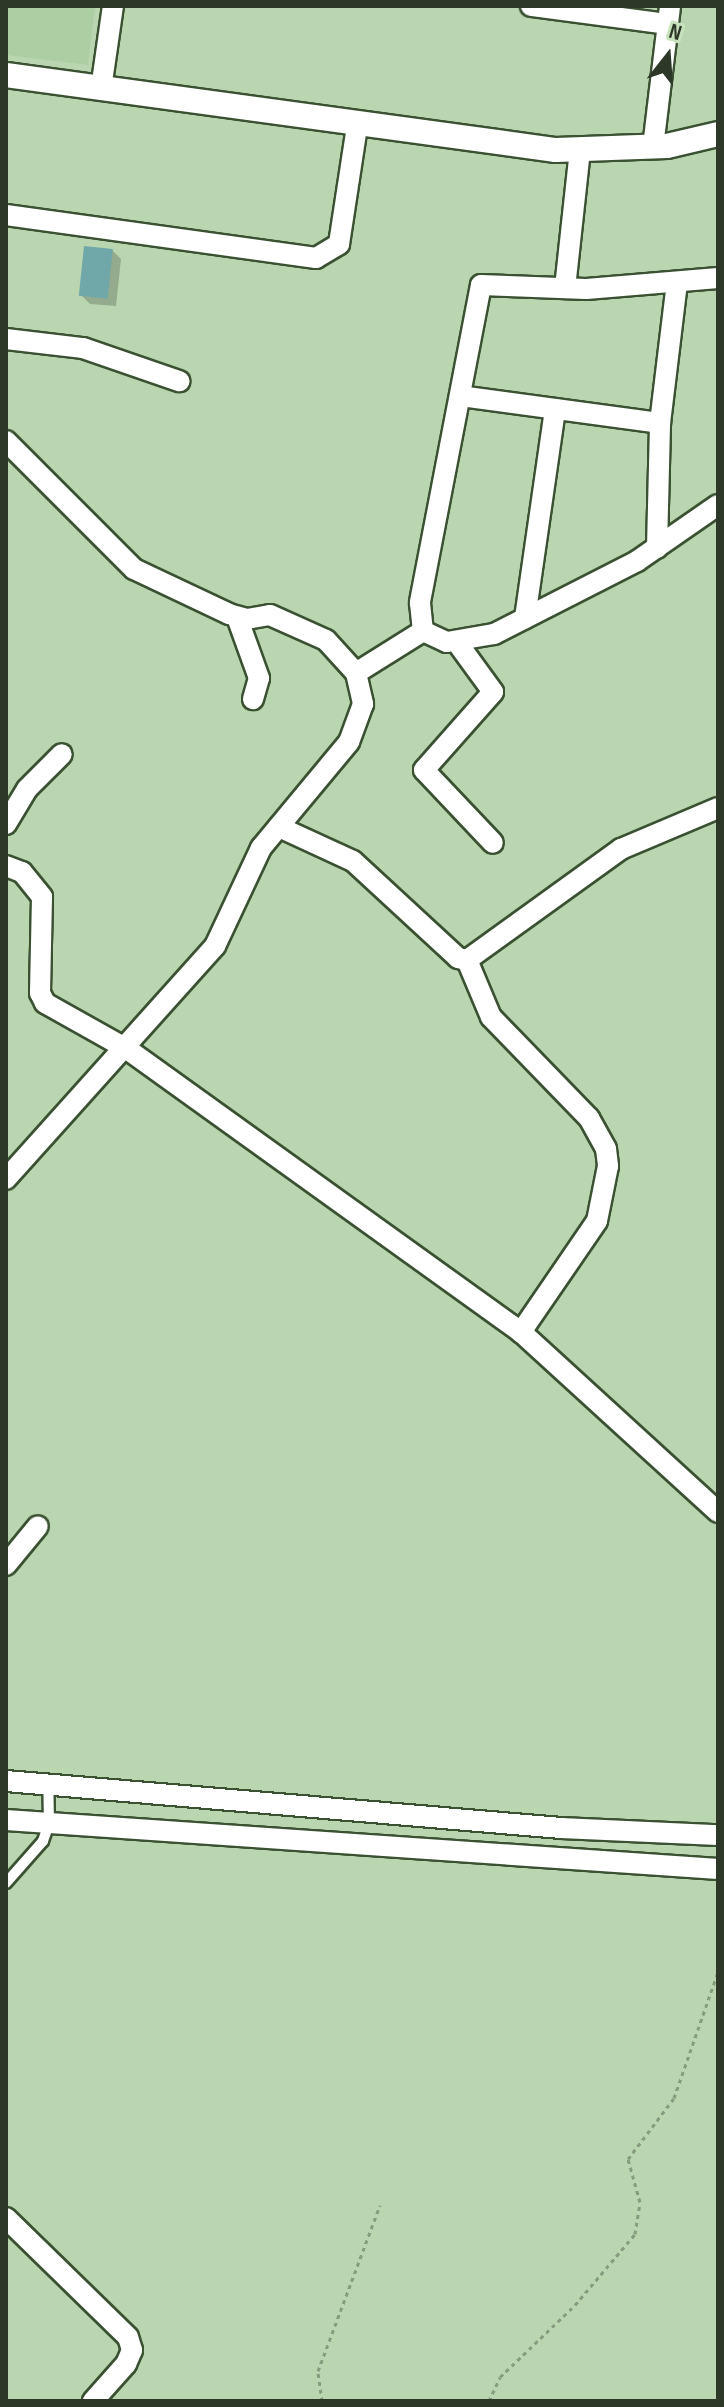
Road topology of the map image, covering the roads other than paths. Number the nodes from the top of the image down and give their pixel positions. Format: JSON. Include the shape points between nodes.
{"nodes":[{"id":1,"x":113,"y":6,"type":"edge"},
{"id":2,"x":531,"y":6,"type":"edge"},
{"id":3,"x":669,"y":15,"type":"edge"},
{"id":4,"x":6,"y":75,"type":"edge"},
{"id":5,"x":101,"y":89,"type":"junction"},
{"id":6,"x":357,"y":126,"type":"junction"},
{"id":7,"x":718,"y":134,"type":"edge"},
{"id":8,"x":653,"y":147,"type":"junction"},
{"id":9,"x":580,"y":149,"type":"junction"},
{"id":10,"x":6,"y":215,"type":"edge"},
{"id":11,"x":718,"y":278,"type":"edge"},
{"id":12,"x":677,"y":283,"type":"junction"},
{"id":13,"x":565,"y":288,"type":"junction"},
{"id":14,"x":6,"y":339,"type":"edge"},
{"id":15,"x":179,"y":381,"type":"dead end"},
{"id":16,"x":460,"y":396,"type":"junction"},
{"id":17,"x":555,"y":409,"type":"junction"},
{"id":18,"x":660,"y":423,"type":"junction"},
{"id":19,"x":6,"y":441,"type":"edge"},
{"id":20,"x":718,"y":505,"type":"edge"},
{"id":21,"x":657,"y":548,"type":"junction"},
{"id":22,"x":237,"y":617,"type":"junction"},
{"id":23,"x":525,"y":618,"type":"junction"},
{"id":24,"x":423,"y":631,"type":"junction"},
{"id":25,"x":456,"y":641,"type":"junction"},
{"id":26,"x":356,"y":673,"type":"junction"},
{"id":27,"x":253,"y":699,"type":"dead end"},
{"id":28,"x":62,"y":754,"type":"dead end"},
{"id":29,"x":718,"y":808,"type":"edge"},
{"id":30,"x":6,"y":824,"type":"edge"},
{"id":31,"x":279,"y":827,"type":"junction"},
{"id":32,"x":493,"y":843,"type":"dead end"},
{"id":33,"x":6,"y":866,"type":"edge"},
{"id":34,"x":467,"y":960,"type":"junction"},
{"id":35,"x":127,"y":1049,"type":"junction"},
{"id":36,"x":6,"y":1179,"type":"edge"},
{"id":37,"x":521,"y":1332,"type":"junction"},
{"id":38,"x":718,"y":1512,"type":"edge"},
{"id":39,"x":38,"y":1526,"type":"dead end"},
{"id":40,"x":6,"y":1565,"type":"edge"},
{"id":41,"x":6,"y":1781,"type":"edge"},
{"id":42,"x":48,"y":1785,"type":"junction"},
{"id":43,"x":370,"y":1812,"type":"junction"},
{"id":44,"x":6,"y":1820,"type":"edge"},
{"id":45,"x":49,"y":1824,"type":"junction"},
{"id":46,"x":718,"y":1835,"type":"edge"},
{"id":47,"x":371,"y":1848,"type":"junction"},
{"id":48,"x":718,"y":1869,"type":"edge"},
{"id":49,"x":6,"y":1883,"type":"edge"},
{"id":50,"x":6,"y":2218,"type":"edge"},
{"id":51,"x":93,"y":2401,"type":"edge"}],
"edges":[{"from":1,"to":5,"type":"street"},
{"from":2,"to":3,"type":"street"},
{"from":3,"to":8,"type":"street"},
{"from":4,"to":5,"type":"street"},
{"from":5,"to":6,"type":"street"},
{"from":6,"to":9,"type":"street"},
{"from":6,"to":10,"type":"street","via":[[339,244],[316,258]]},
{"from":7,"to":8,"type":"street"},
{"from":8,"to":9,"type":"street"},
{"from":9,"to":13,"type":"street"},
{"from":11,"to":12,"type":"street"},
{"from":12,"to":13,"type":"street"},
{"from":12,"to":18,"type":"street"},
{"from":13,"to":16,"type":"street","via":[[481,285]]},
{"from":14,"to":15,"type":"street","via":[[83,348]]},
{"from":16,"to":17,"type":"street"},
{"from":16,"to":24,"type":"street","via":[[420,603]]},
{"from":17,"to":18,"type":"street"},
{"from":17,"to":23,"type":"street"},
{"from":18,"to":21,"type":"street"},
{"from":19,"to":22,"type":"street","via":[[134,569]]},
{"from":20,"to":21,"type":"street"},
{"from":21,"to":23,"type":"street"},
{"from":22,"to":26,"type":"street","via":[[270,615],[307,627]]},
{"from":22,"to":27,"type":"street","via":[[259,678]]},
{"from":23,"to":25,"type":"street","via":[[494,634]]},
{"from":24,"to":25,"type":"street","via":[[438,641]]},
{"from":24,"to":26,"type":"street"},
{"from":25,"to":32,"type":"street","via":[[493,692],[424,770]]},
{"from":26,"to":31,"type":"street","via":[[363,704],[349,742]]},
{"from":28,"to":30,"type":"street","via":[[27,789]]},
{"from":29,"to":34,"type":"street","via":[[621,849]]},
{"from":31,"to":34,"type":"street","via":[[353,861],[458,958]]},
{"from":31,"to":35,"type":"street","via":[[261,848],[215,946]]},
{"from":33,"to":35,"type":"street","via":[[22,872],[42,897],[41,998]]},
{"from":34,"to":37,"type":"street","via":[[491,1017],[589,1118],[606,1149],[608,1181],[597,1221]]},
{"from":35,"to":36,"type":"street"},
{"from":35,"to":37,"type":"street"},
{"from":37,"to":38,"type":"street"},
{"from":39,"to":40,"type":"street"},
{"from":41,"to":42,"type":"street"},
{"from":42,"to":43,"type":"street"},
{"from":42,"to":45,"type":"lane"},
{"from":43,"to":46,"type":"street"},
{"from":43,"to":47,"type":"street"},
{"from":44,"to":45,"type":"street"},
{"from":45,"to":47,"type":"street"},
{"from":45,"to":49,"type":"lane","via":[[37,1849]]},
{"from":47,"to":48,"type":"street"},
{"from":50,"to":51,"type":"street","via":[[128,2337],[132,2350],[126,2364]]}]}
